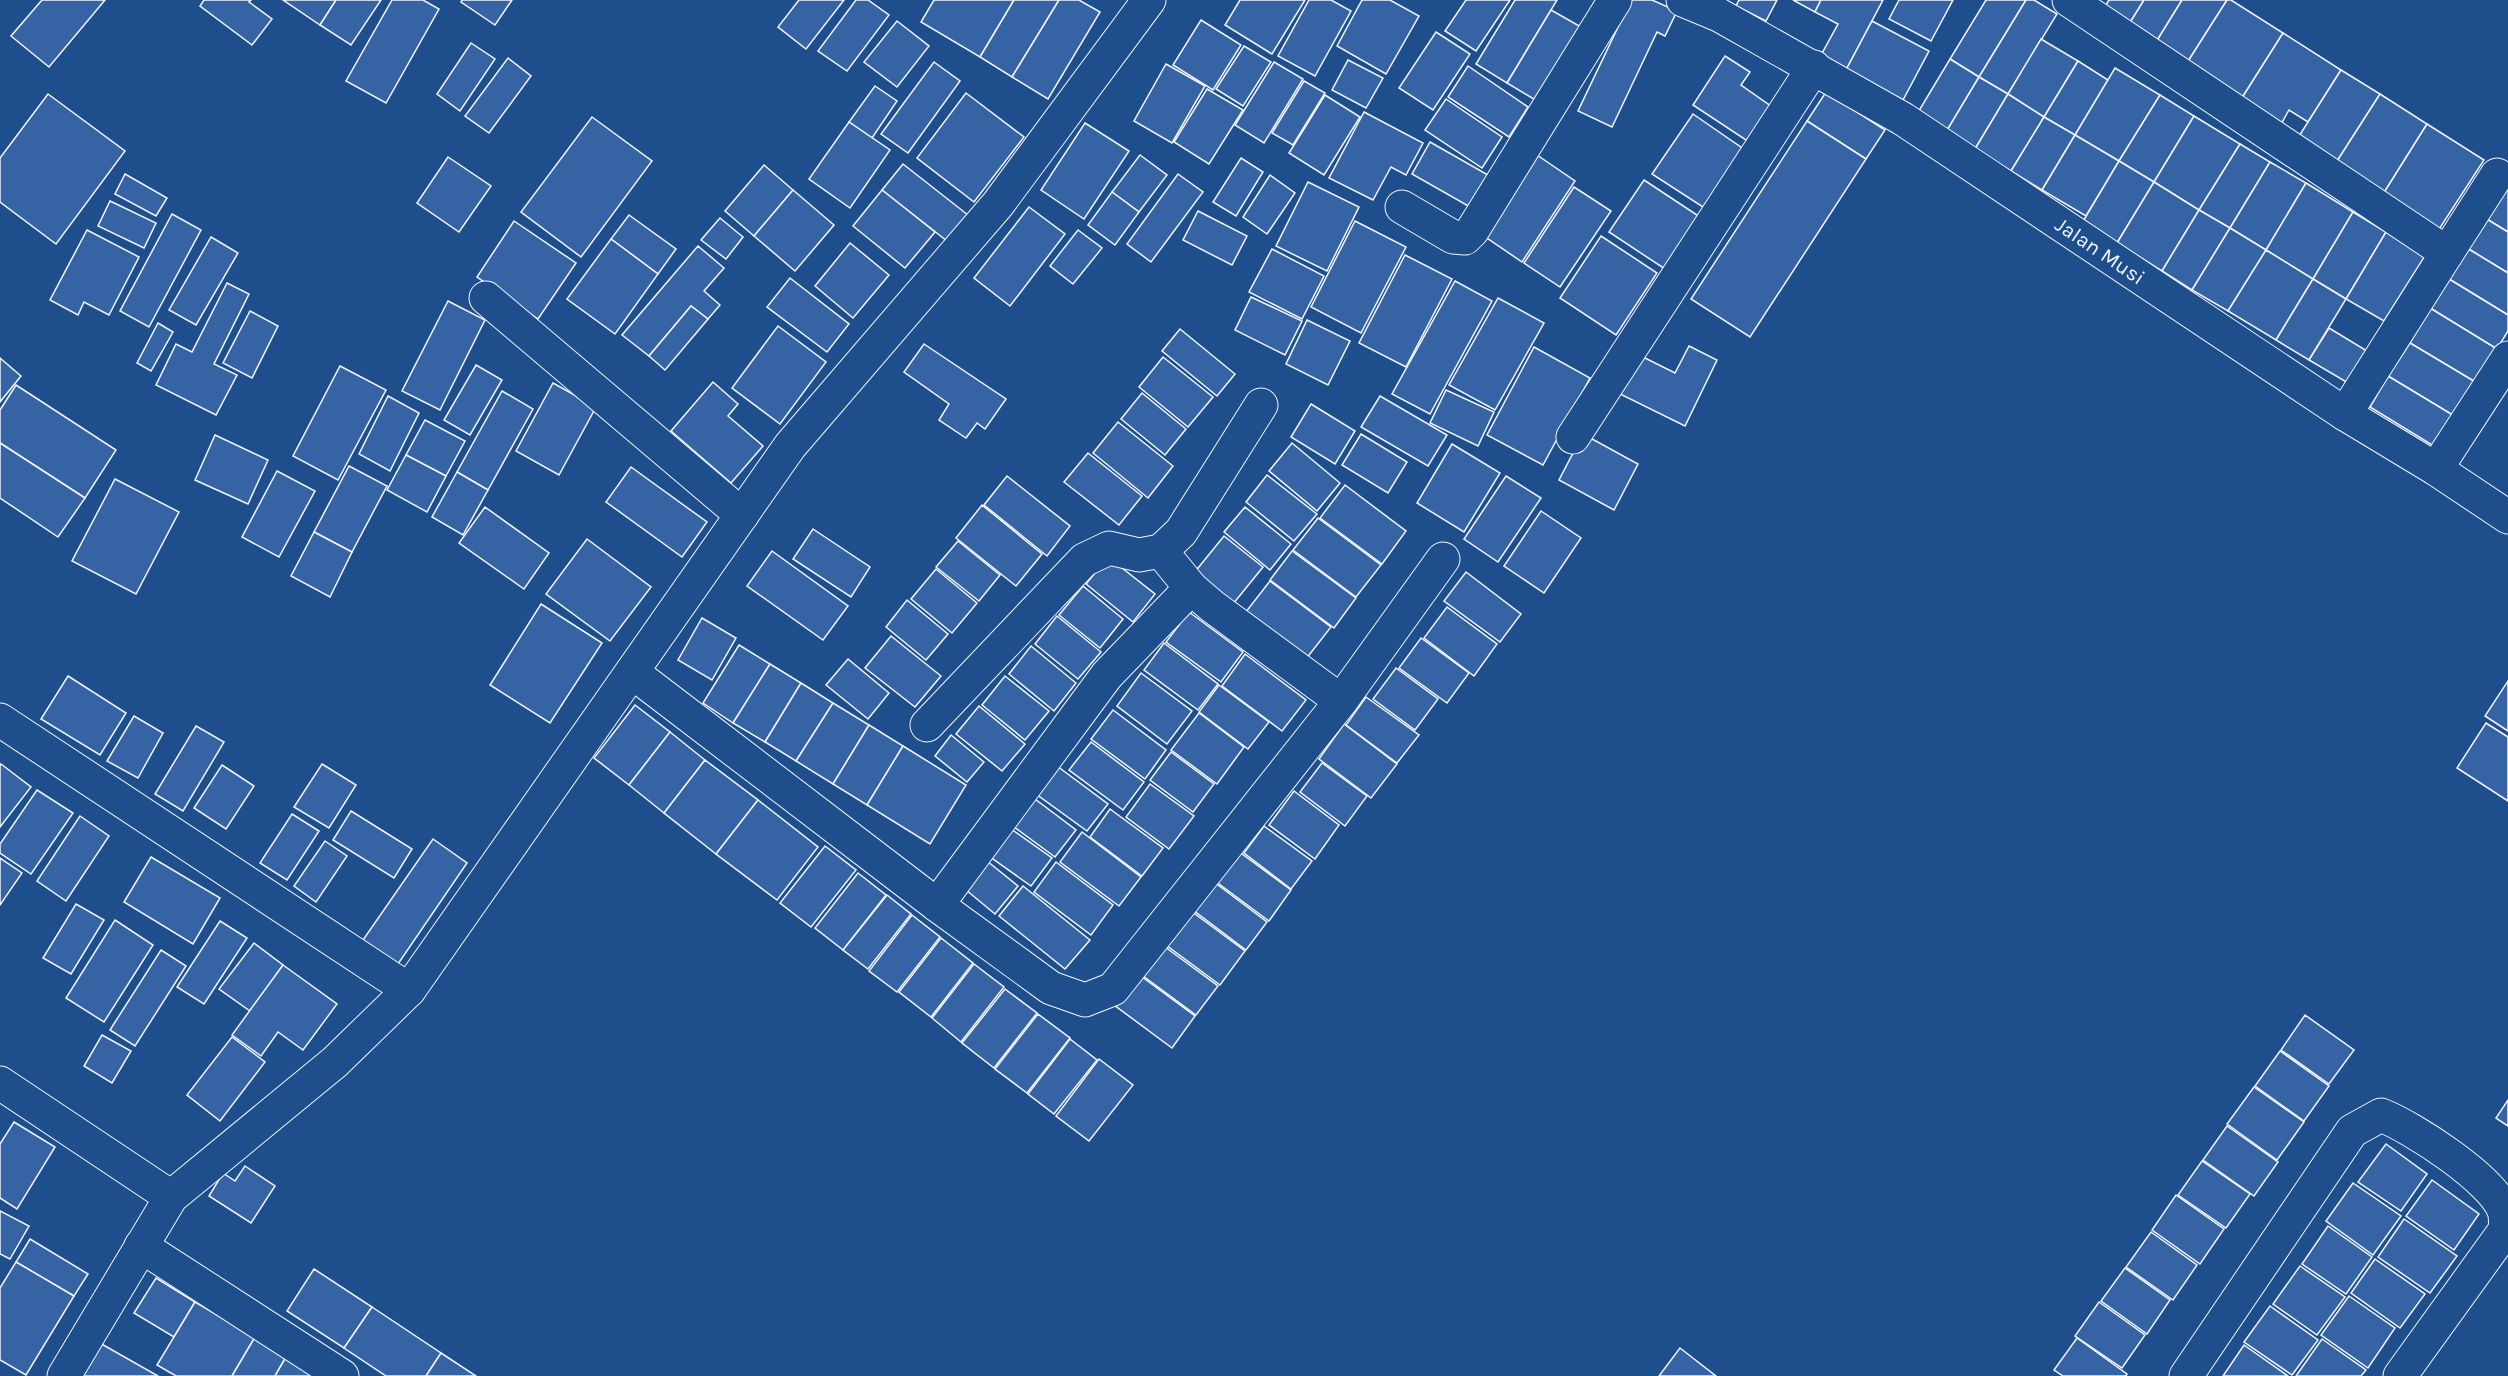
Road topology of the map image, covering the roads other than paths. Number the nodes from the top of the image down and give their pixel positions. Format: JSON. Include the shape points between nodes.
{"nodes":[{"id":1,"x":1149,"y":0,"type":"edge"},
{"id":2,"x":1615,"y":0,"type":"edge"},
{"id":3,"x":1683,"y":0,"type":"edge"},
{"id":4,"x":2069,"y":0,"type":"edge"},
{"id":5,"x":1724,"y":8,"type":"edge"},
{"id":6,"x":1814,"y":67,"type":"junction"},
{"id":7,"x":2497,"y":175,"type":"dead end"},
{"id":8,"x":1402,"y":207,"type":"dead end"},
{"id":9,"x":2447,"y":253,"type":"junction"},
{"id":10,"x":486,"y":298,"type":"dead end"},
{"id":11,"x":2508,"y":358,"type":"edge"},
{"id":12,"x":1261,"y":405,"type":"dead end"},
{"id":13,"x":2345,"y":414,"type":"junction"},
{"id":14,"x":1573,"y":436,"type":"dead end"},
{"id":15,"x":2436,"y":469,"type":"junction"},
{"id":16,"x":742,"y":514,"type":"junction"},
{"id":17,"x":2508,"y":517,"type":"edge"},
{"id":18,"x":1161,"y":551,"type":"junction"},
{"id":19,"x":1443,"y":559,"type":"dead end"},
{"id":20,"x":1191,"y":588,"type":"junction"},
{"id":21,"x":632,"y":672,"type":"junction"},
{"id":22,"x":1341,"y":701,"type":"junction"},
{"id":23,"x":0,"y":720,"type":"edge"},
{"id":24,"x":927,"y":725,"type":"dead end"},
{"id":25,"x":937,"y":905,"type":"junction"},
{"id":26,"x":409,"y":990,"type":"junction"},
{"id":27,"x":0,"y":1083,"type":"edge"},
{"id":28,"x":171,"y":1197,"type":"junction"},
{"id":29,"x":141,"y":1246,"type":"junction"},
{"id":30,"x":64,"y":1376,"type":"edge"},
{"id":31,"x":342,"y":1376,"type":"edge"},
{"id":32,"x":2186,"y":1376,"type":"edge"},
{"id":33,"x":2400,"y":1376,"type":"edge"}],
"edges":[{"from":1,"to":16,"type":"street","via":[[998,204],[790,446]]},
{"from":2,"to":8,"type":"street","via":[[1472,231],[1464,238],[1453,237]]},
{"from":3,"to":5,"type":"street","name":"Jalan Musi"},
{"from":4,"to":9,"type":"street"},
{"from":5,"to":6,"type":"street","name":"Jalan Musi"},
{"from":6,"to":13,"type":"street","name":"Jalan Musi","via":[[1903,119]]},
{"from":6,"to":14,"type":"street"},
{"from":7,"to":9,"type":"street"},
{"from":9,"to":13,"type":"street"},
{"from":10,"to":16,"type":"street"},
{"from":11,"to":15,"type":"street"},
{"from":12,"to":18,"type":"street","via":[[1181,532]]},
{"from":13,"to":15,"type":"street","name":"Jalan Musi"},
{"from":15,"to":17,"type":"street","name":"Jalan Musi"},
{"from":16,"to":21,"type":"street"},
{"from":18,"to":20,"type":"street"},
{"from":18,"to":24,"type":"street","via":[[1139,555],[1109,548],[1084,560]]},
{"from":19,"to":22,"type":"street"},
{"from":20,"to":22,"type":"street"},
{"from":20,"to":25,"type":"street","via":[[1107,675]]},
{"from":21,"to":25,"type":"street"},
{"from":21,"to":26,"type":"street"},
{"from":22,"to":25,"type":"street","via":[[1113,989],[1085,1000],[1051,988]]},
{"from":23,"to":26,"type":"street"},
{"from":26,"to":28,"type":"street","via":[[334,1062]]},
{"from":27,"to":28,"type":"street"},
{"from":28,"to":29,"type":"street"},
{"from":29,"to":30,"type":"street"},
{"from":29,"to":31,"type":"street"},
{"from":32,"to":33,"type":"street","via":[[2352,1131],[2381,1115],[2446,1151],[2494,1194],[2504,1211],[2506,1229]]}]}
